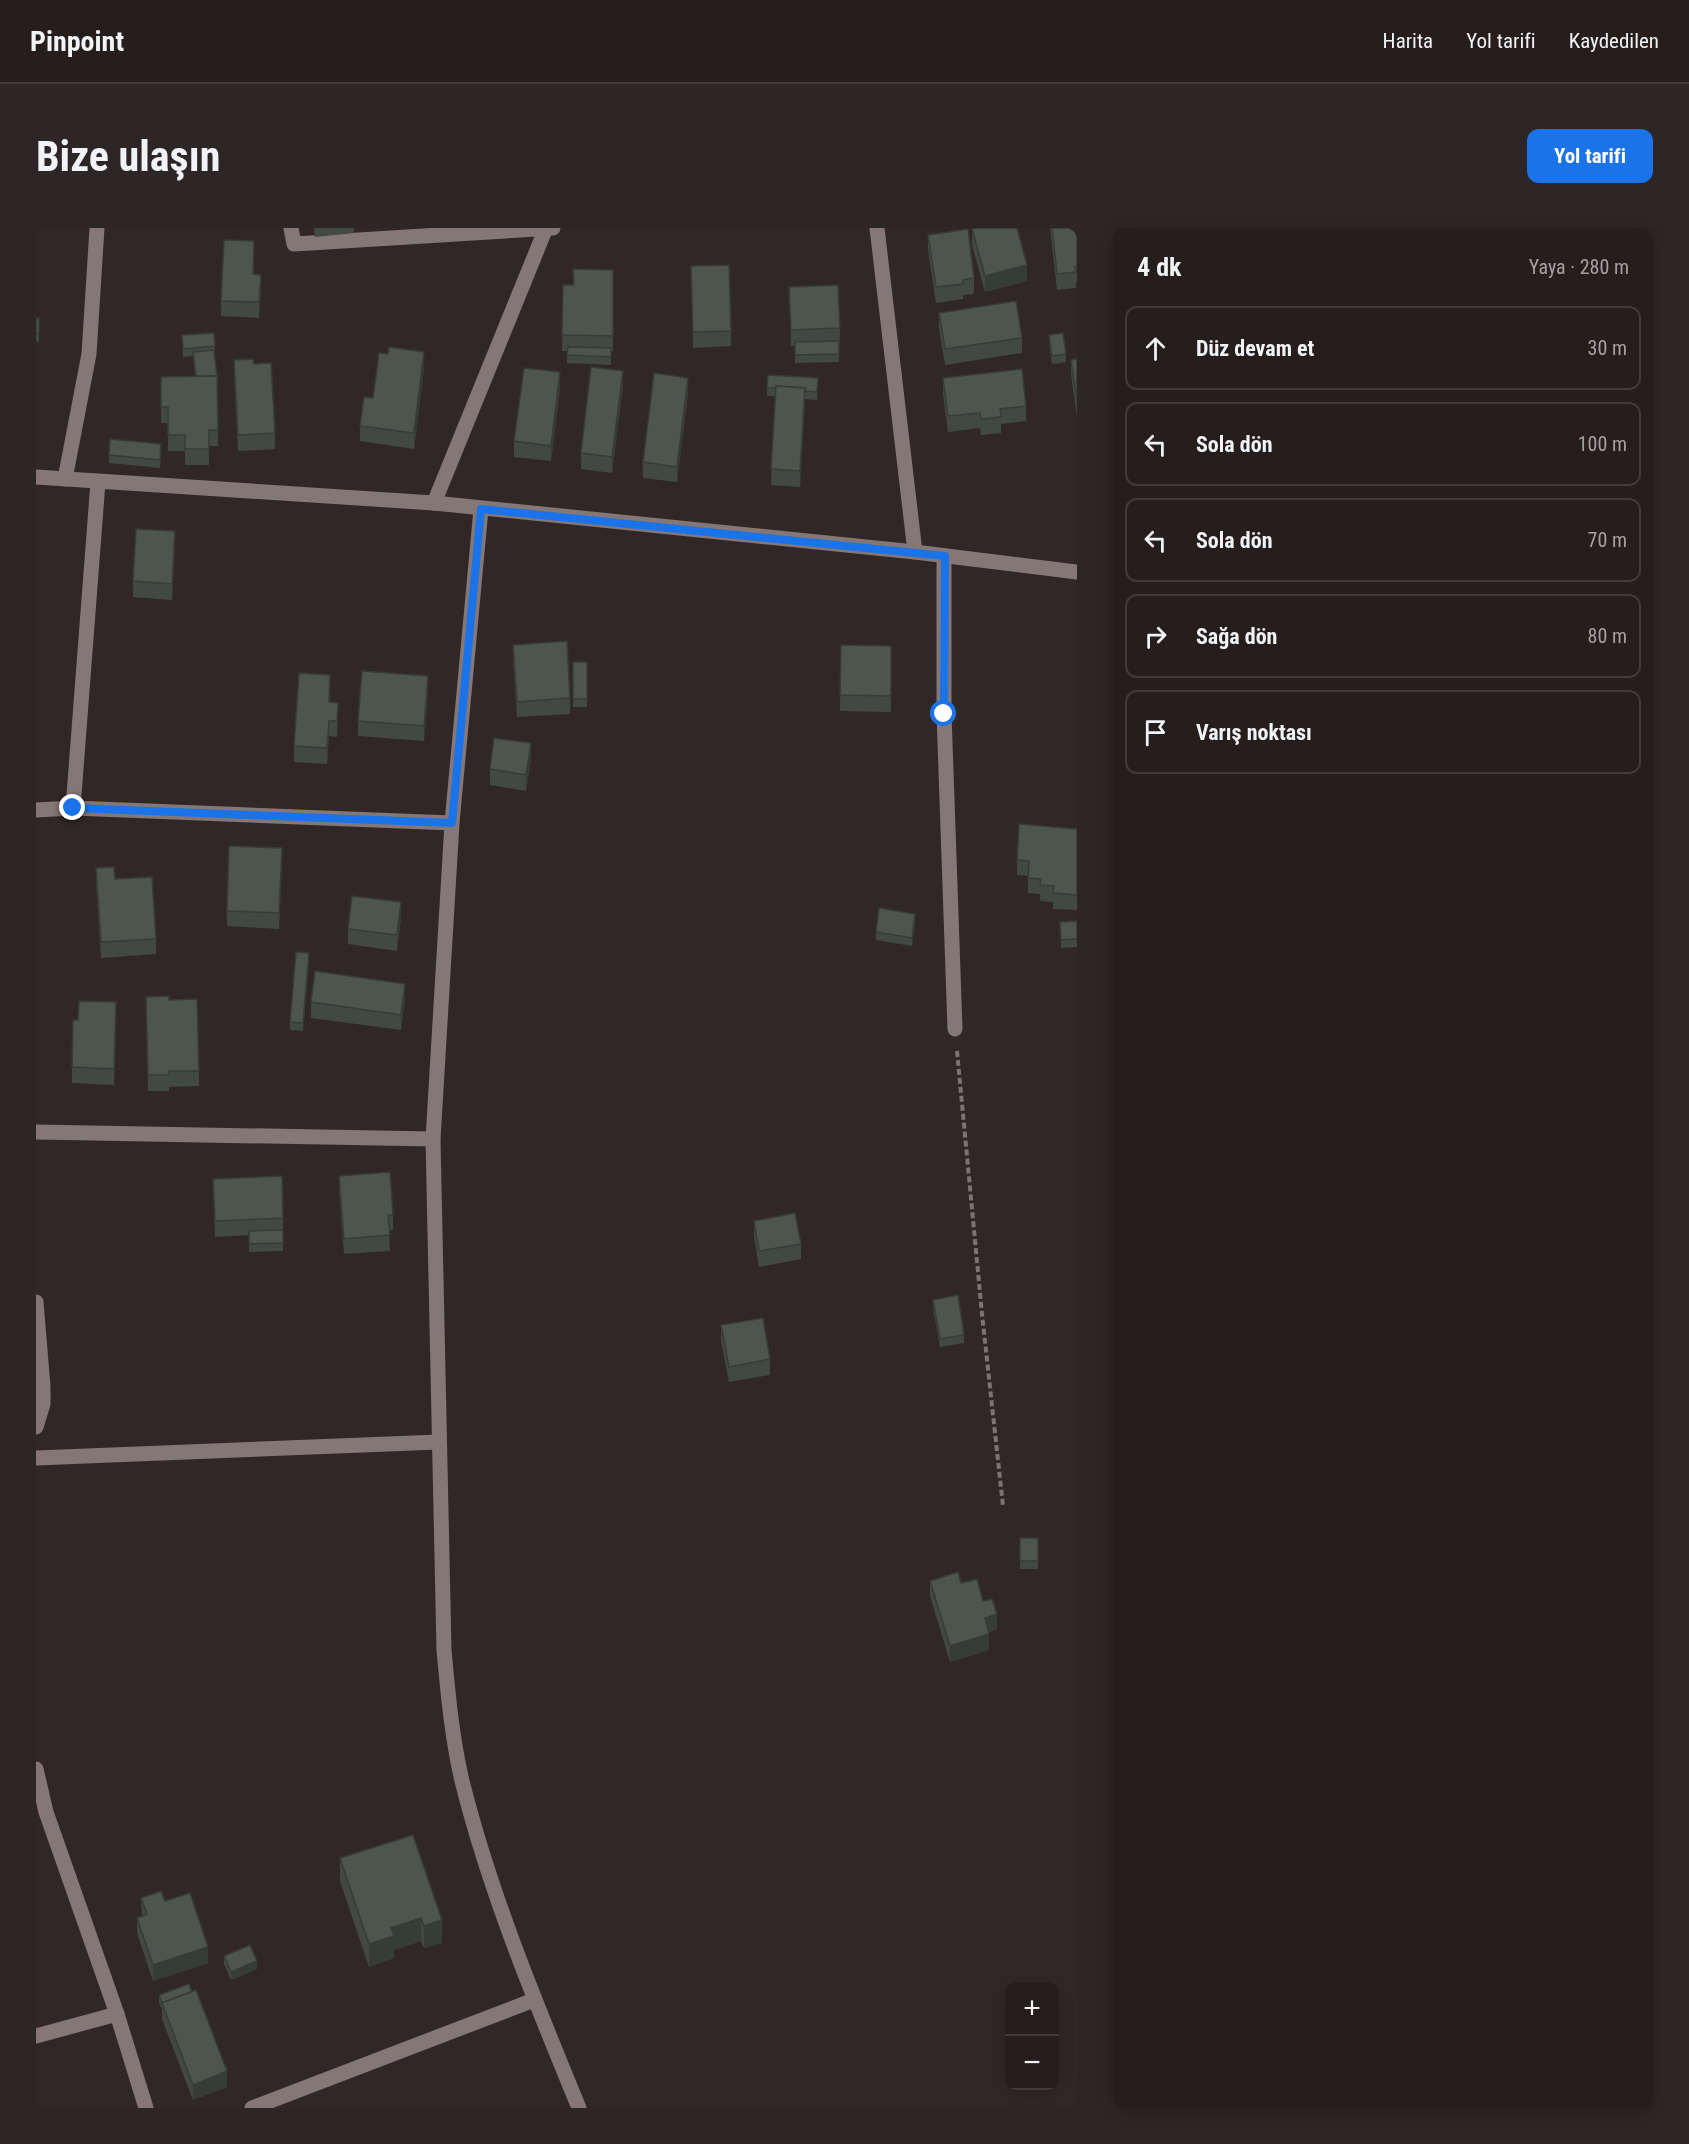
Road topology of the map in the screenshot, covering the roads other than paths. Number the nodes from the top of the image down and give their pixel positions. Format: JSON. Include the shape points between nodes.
{"nodes":[{"id":1,"x":97,"y":228,"type":"edge"},
{"id":2,"x":291,"y":228,"type":"edge"},
{"id":3,"x":546,"y":228,"type":"edge"},
{"id":4,"x":556,"y":228,"type":"edge"},
{"id":5,"x":877,"y":228,"type":"edge"},
{"id":6,"x":36,"y":477,"type":"edge"},
{"id":7,"x":65,"y":479,"type":"junction"},
{"id":8,"x":98,"y":482,"type":"junction"},
{"id":9,"x":434,"y":503,"type":"junction"},
{"id":10,"x":481,"y":509,"type":"junction"},
{"id":11,"x":915,"y":552,"type":"junction"},
{"id":12,"x":945,"y":556,"type":"junction"},
{"id":13,"x":1077,"y":572,"type":"edge"},
{"id":14,"x":73,"y":808,"type":"junction"},
{"id":15,"x":36,"y":810,"type":"edge"},
{"id":16,"x":452,"y":823,"type":"junction"},
{"id":17,"x":955,"y":1029,"type":"road end"},
{"id":18,"x":36,"y":1132,"type":"edge"},
{"id":19,"x":433,"y":1139,"type":"junction"},
{"id":20,"x":36,"y":1302,"type":"edge"},
{"id":21,"x":36,"y":1427,"type":"edge"},
{"id":22,"x":439,"y":1442,"type":"junction"},
{"id":23,"x":36,"y":1458,"type":"edge"},
{"id":24,"x":36,"y":1769,"type":"edge"},
{"id":25,"x":534,"y":2000,"type":"junction"},
{"id":26,"x":117,"y":2014,"type":"junction"},
{"id":27,"x":36,"y":2036,"type":"edge"},
{"id":28,"x":146,"y":2108,"type":"edge"},
{"id":29,"x":252,"y":2108,"type":"edge"},
{"id":30,"x":579,"y":2108,"type":"edge"}],
"edges":[{"from":1,"to":7,"type":"street","via":[[89,354]]},
{"from":2,"to":3,"type":"street","via":[[294,244]]},
{"from":3,"to":4,"type":"street"},
{"from":3,"to":9,"type":"street"},
{"from":5,"to":11,"type":"street"},
{"from":6,"to":7,"type":"street"},
{"from":7,"to":8,"type":"street"},
{"from":8,"to":9,"type":"street"},
{"from":8,"to":14,"type":"street"},
{"from":9,"to":10,"type":"street"},
{"from":10,"to":11,"type":"street"},
{"from":10,"to":16,"type":"street"},
{"from":11,"to":12,"type":"street"},
{"from":12,"to":13,"type":"street"},
{"from":12,"to":17,"type":"street","via":[[944,714]]},
{"from":14,"to":15,"type":"street"},
{"from":14,"to":16,"type":"street"},
{"from":16,"to":19,"type":"street"},
{"from":18,"to":19,"type":"street"},
{"from":19,"to":22,"type":"street"},
{"from":20,"to":21,"type":"street","via":[[44,1386]]},
{"from":22,"to":23,"type":"street"},
{"from":22,"to":25,"type":"street","via":[[444,1650],[451,1722],[481,1849]]},
{"from":24,"to":26,"type":"street","via":[[46,1812]]},
{"from":25,"to":29,"type":"street"},
{"from":25,"to":30,"type":"street"},
{"from":26,"to":27,"type":"street"},
{"from":26,"to":28,"type":"street"}]}
